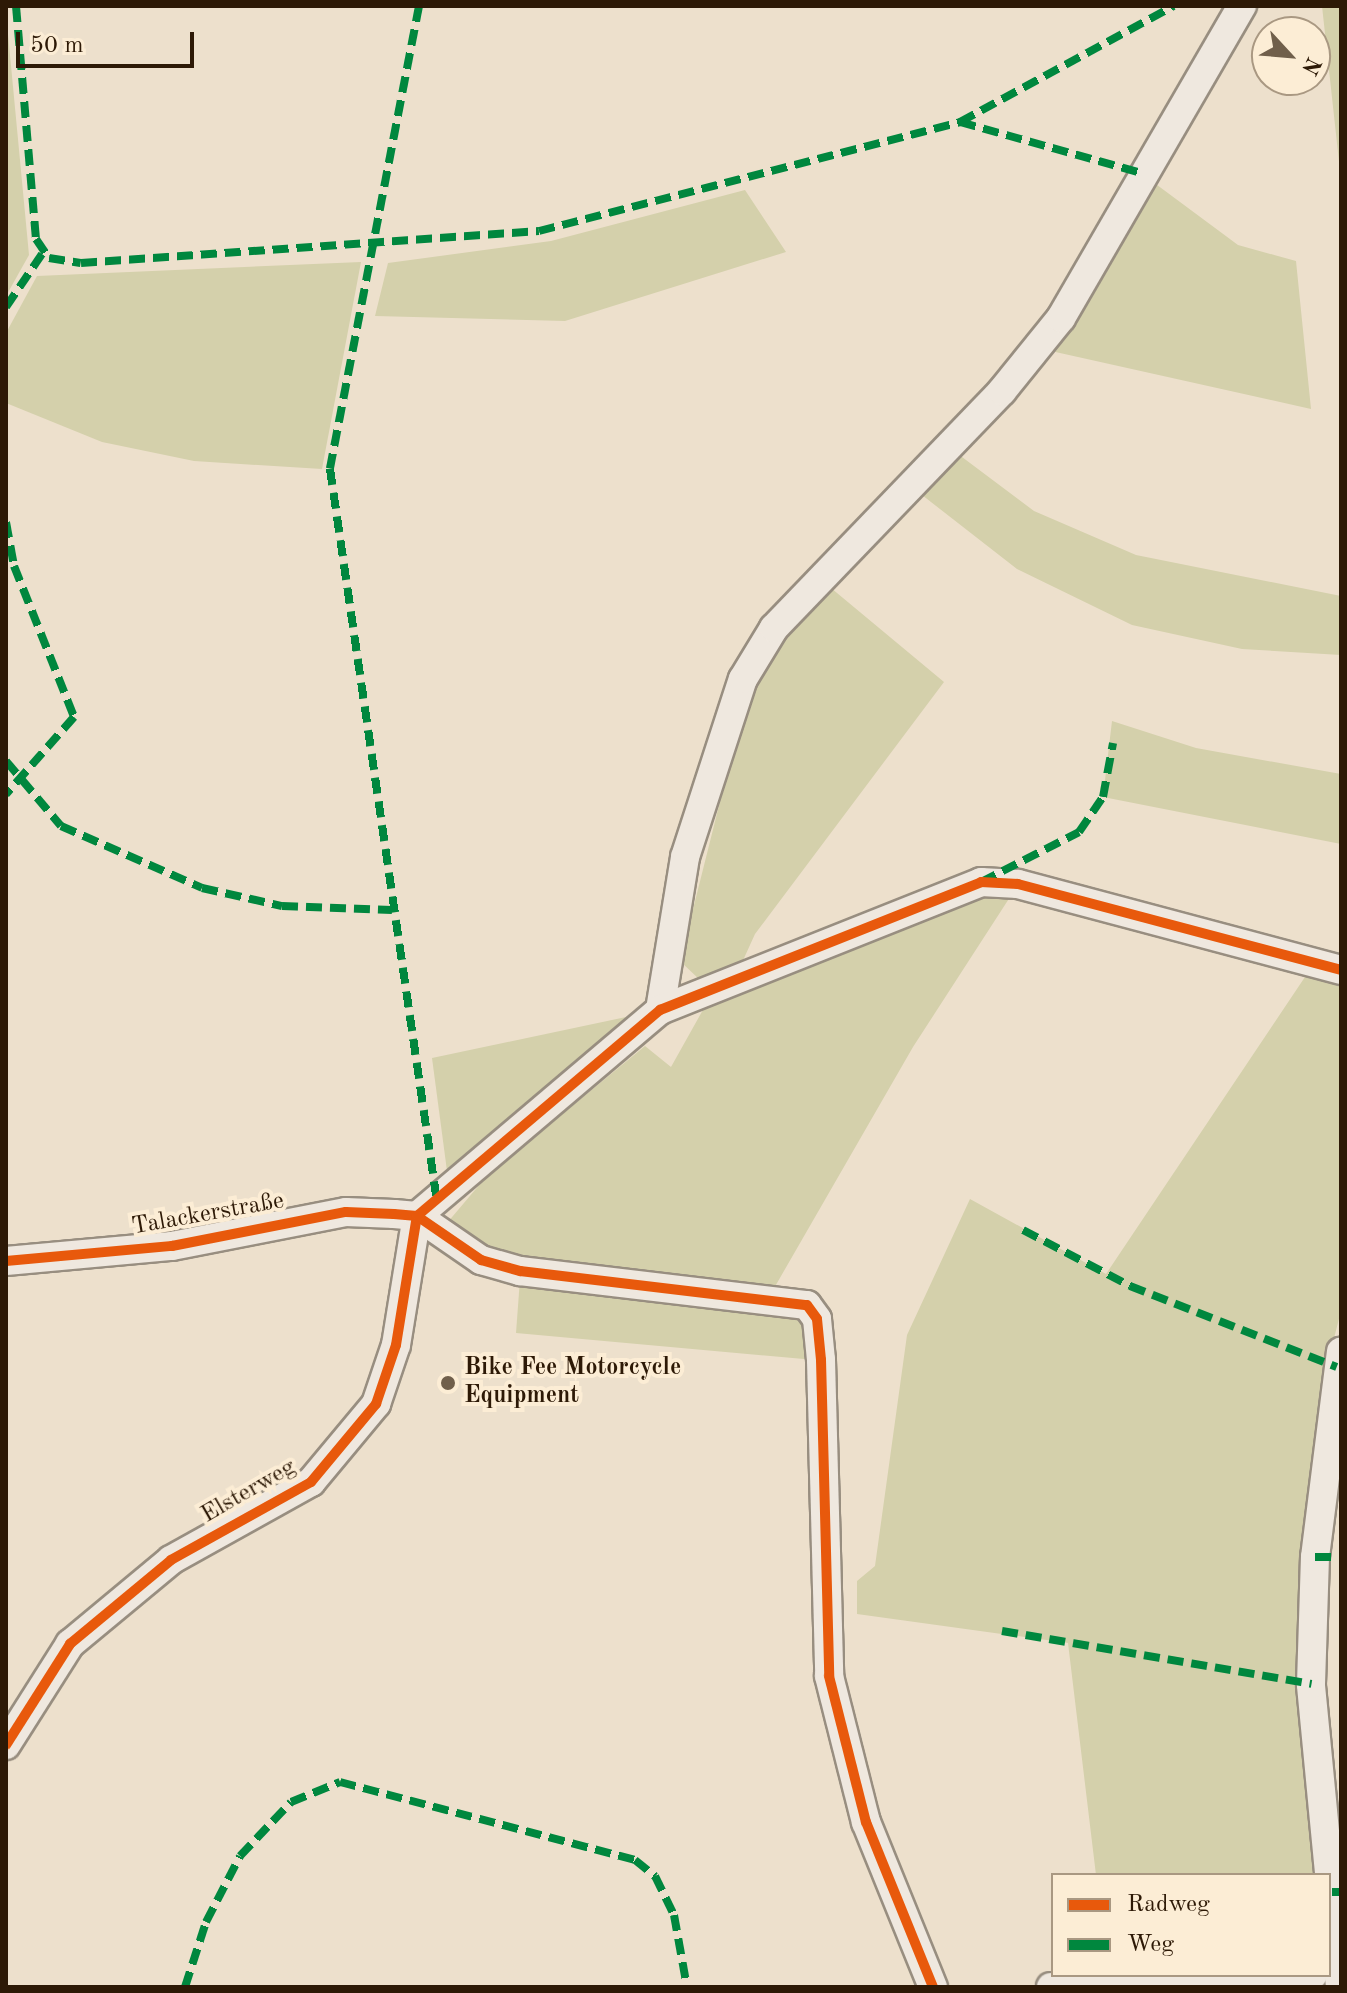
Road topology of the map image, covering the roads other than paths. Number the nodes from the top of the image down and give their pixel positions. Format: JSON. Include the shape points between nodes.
{"nodes":[{"id":1,"x":1242,"y":6,"type":"edge"},
{"id":2,"x":1341,"y":970,"type":"edge"},
{"id":3,"x":660,"y":1010,"type":"junction"},
{"id":4,"x":417,"y":1216,"type":"junction"},
{"id":5,"x":6,"y":1261,"type":"edge"},
{"id":6,"x":1341,"y":1352,"type":"edge"},
{"id":7,"x":6,"y":1745,"type":"edge"},
{"id":8,"x":1323,"y":1873,"type":"edge"},
{"id":9,"x":1330,"y":1977,"type":"edge"},
{"id":10,"x":933,"y":1987,"type":"edge"},
{"id":11,"x":1051,"y":1987,"type":"edge"}],
"edges":[{"from":1,"to":3,"type":"street","via":[[1061,318],[1002,391],[774,628],[743,679],[685,857]]},
{"from":2,"to":3,"type":"street","via":[[1018,884],[981,882]]},
{"from":3,"to":4,"type":"street"},
{"from":4,"to":5,"type":"street","name":"Talackerstraße","via":[[346,1212],[172,1246]]},
{"from":4,"to":7,"type":"street","name":"Elsterweg","via":[[396,1345],[376,1404],[311,1482],[171,1560],[70,1644]]},
{"from":4,"to":10,"type":"street","via":[[481,1260],[520,1271],[794,1299],[812,1312],[821,1360],[829,1676],[866,1822]]},
{"from":6,"to":8,"type":"street","via":[[1315,1557],[1311,1684]]},
{"from":9,"to":11,"type":"street"}]}
